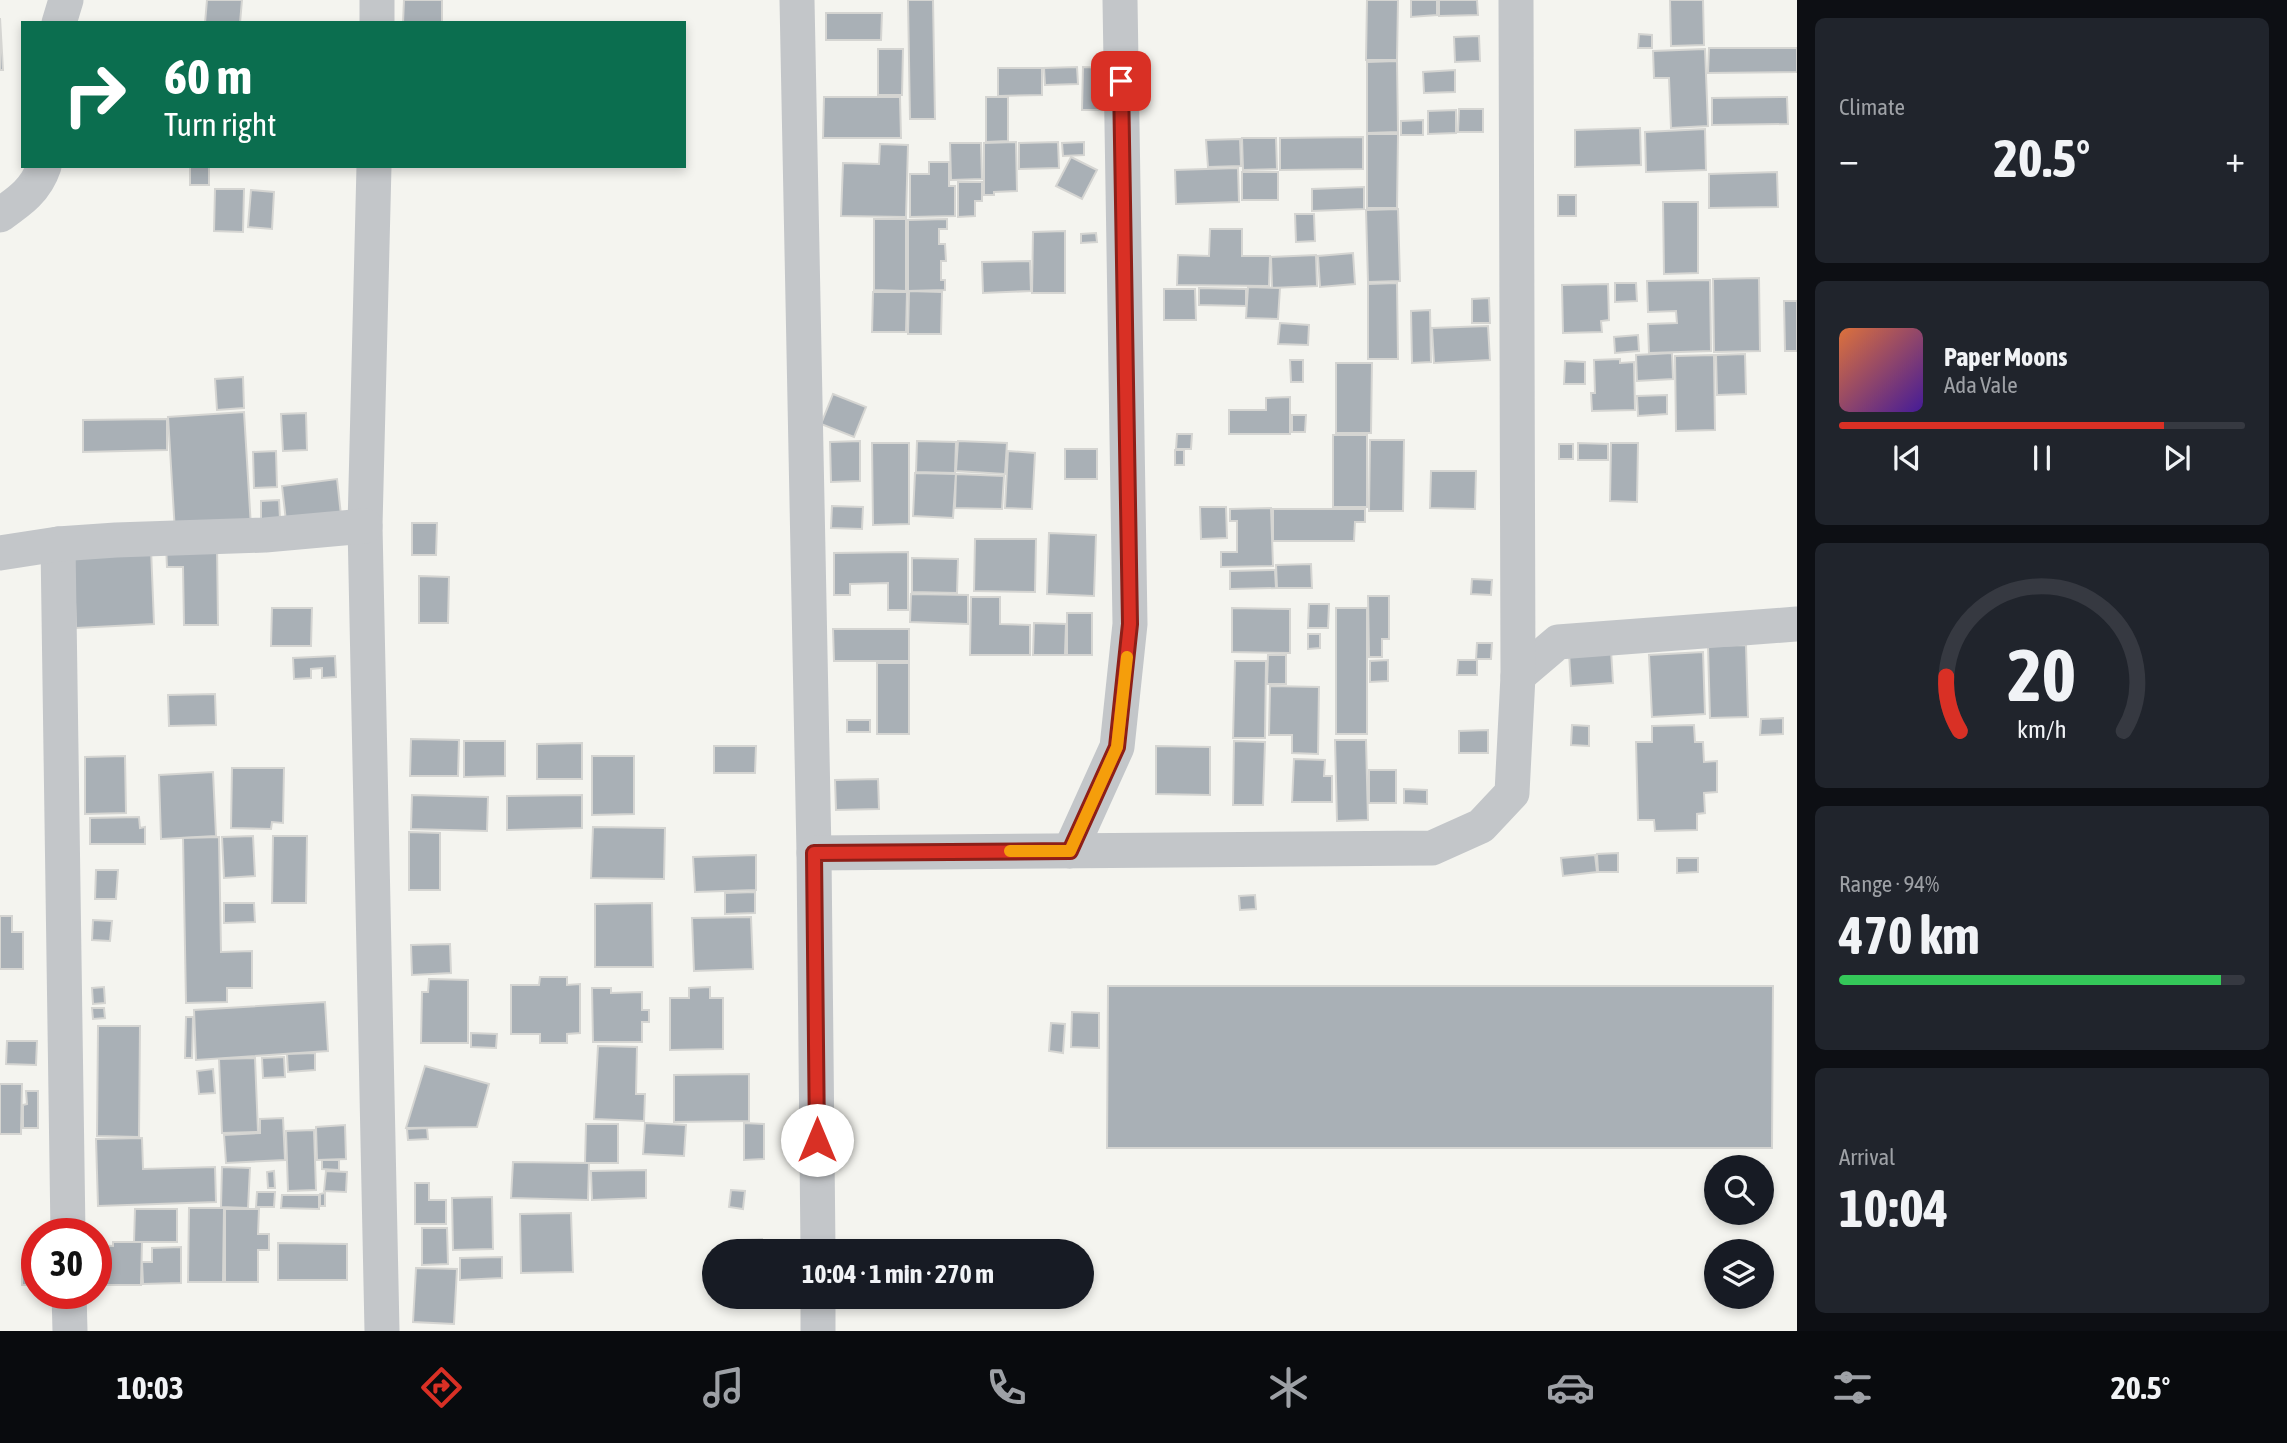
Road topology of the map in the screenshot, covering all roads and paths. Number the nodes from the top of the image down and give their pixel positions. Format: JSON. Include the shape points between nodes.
{"nodes":[{"id":1,"x":66,"y":0,"type":"edge"},
{"id":2,"x":377,"y":0,"type":"edge"},
{"id":3,"x":797,"y":0,"type":"edge"},
{"id":4,"x":1119,"y":0,"type":"edge"},
{"id":5,"x":1516,"y":0,"type":"edge"},
{"id":6,"x":60,"y":21,"type":"edge"},
{"id":7,"x":377,"y":21,"type":"edge"},
{"id":8,"x":43,"y":168,"type":"edge"},
{"id":9,"x":374,"y":168,"type":"edge"},
{"id":10,"x":0,"y":215,"type":"edge"},
{"id":11,"x":366,"y":526,"type":"junction"},
{"id":12,"x":58,"y":544,"type":"junction"},
{"id":13,"x":0,"y":553,"type":"edge"},
{"id":14,"x":1797,"y":624,"type":"edge"},
{"id":15,"x":1518,"y":676,"type":"junction"},
{"id":16,"x":1070,"y":851,"type":"junction"},
{"id":17,"x":814,"y":853,"type":"junction"},
{"id":18,"x":68,"y":1218,"type":"edge"},
{"id":19,"x":818,"y":1239,"type":"edge"},
{"id":20,"x":69,"y":1309,"type":"edge"},
{"id":21,"x":818,"y":1309,"type":"edge"},
{"id":22,"x":70,"y":1331,"type":"edge"},
{"id":23,"x":382,"y":1331,"type":"edge"},
{"id":24,"x":818,"y":1331,"type":"edge"}],
"edges":[{"from":1,"to":6,"type":"street"},
{"from":2,"to":7,"type":"street"},
{"from":3,"to":17,"type":"street"},
{"from":4,"to":16,"type":"street","via":[[1130,624],[1117,747]]},
{"from":5,"to":15,"type":"street"},
{"from":8,"to":10,"type":"street","via":[[27,195]]},
{"from":9,"to":11,"type":"street"},
{"from":11,"to":12,"type":"street"},
{"from":11,"to":23,"type":"street"},
{"from":12,"to":13,"type":"street"},
{"from":12,"to":18,"type":"street"},
{"from":14,"to":15,"type":"street","via":[[1558,642]]},
{"from":15,"to":16,"type":"street","via":[[1512,793],[1481,826],[1432,848]]},
{"from":16,"to":17,"type":"street"},
{"from":17,"to":19,"type":"street"},
{"from":20,"to":22,"type":"street"},
{"from":21,"to":24,"type":"street"}]}
